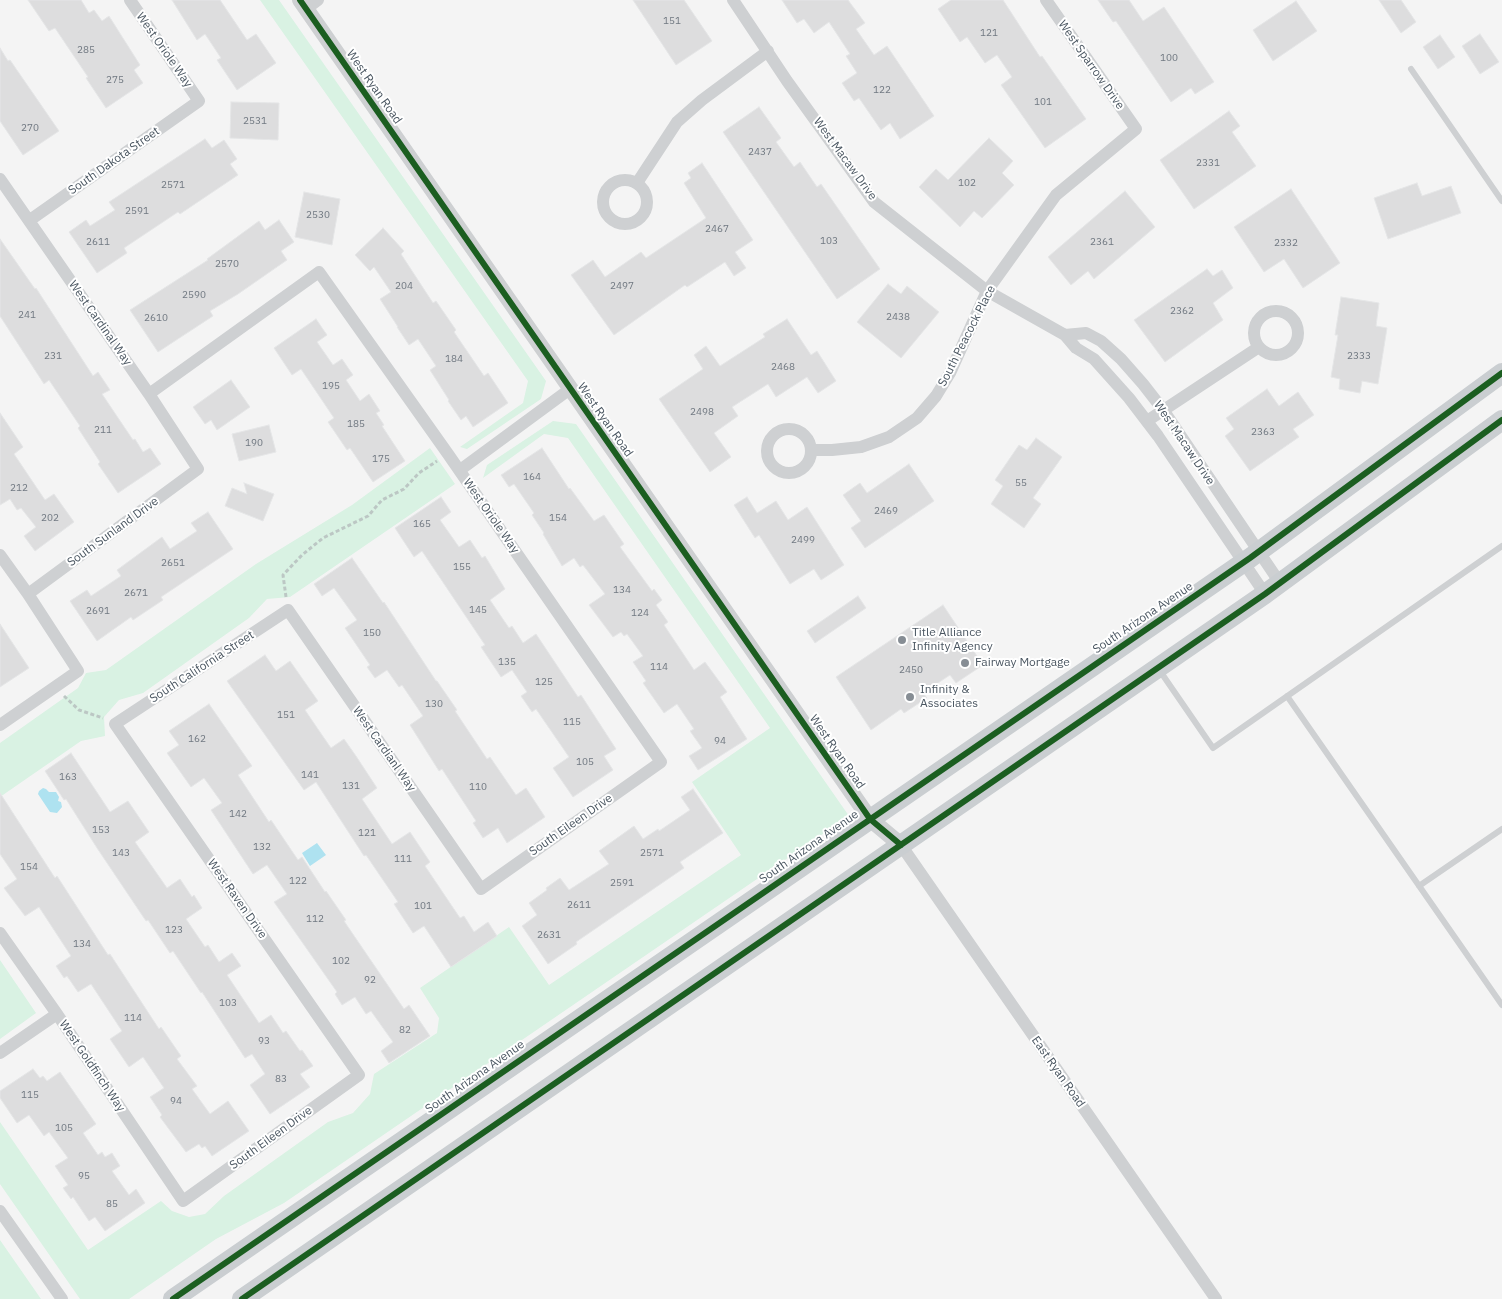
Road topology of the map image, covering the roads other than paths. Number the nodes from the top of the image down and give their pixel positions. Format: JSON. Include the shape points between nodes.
{"nodes":[{"id":1,"x":130,"y":0,"type":"edge"},
{"id":2,"x":733,"y":0,"type":"edge"},
{"id":3,"x":1046,"y":0,"type":"edge"},
{"id":4,"x":308,"y":3,"type":"edge"},
{"id":5,"x":768,"y":51,"type":"junction"},
{"id":6,"x":1411,"y":69,"type":"dead end"},
{"id":7,"x":199,"y":101,"type":"joint"},
{"id":8,"x":1136,"y":129,"type":"joint"},
{"id":9,"x":0,"y":179,"type":"edge"},
{"id":10,"x":637,"y":183,"type":"dead end"},
{"id":11,"x":1502,"y":201,"type":"edge"},
{"id":12,"x":30,"y":220,"type":"junction"},
{"id":13,"x":987,"y":291,"type":"junction"},
{"id":14,"x":1065,"y":335,"type":"junction"},
{"id":15,"x":1259,"y":347,"type":"dead end"},
{"id":16,"x":1502,"y":373,"type":"edge"},
{"id":17,"x":570,"y":389,"type":"junction"},
{"id":18,"x":149,"y":394,"type":"junction"},
{"id":19,"x":1164,"y":410,"type":"junction"},
{"id":20,"x":1147,"y":421,"type":"junction"},
{"id":21,"x":1501,"y":423,"type":"edge"},
{"id":22,"x":811,"y":450,"type":"dead end"},
{"id":23,"x":198,"y":469,"type":"joint"},
{"id":24,"x":460,"y":470,"type":"junction"},
{"id":25,"x":1214,"y":485,"type":"junction"},
{"id":26,"x":1198,"y":495,"type":"junction"},
{"id":27,"x":1502,"y":546,"type":"edge"},
{"id":28,"x":0,"y":555,"type":"edge"},
{"id":29,"x":1251,"y":557,"type":"junction"},
{"id":30,"x":1273,"y":588,"type":"junction"},
{"id":31,"x":28,"y":594,"type":"junction"},
{"id":32,"x":288,"y":610,"type":"joint"},
{"id":33,"x":1158,"y":668,"type":"junction"},
{"id":34,"x":1287,"y":696,"type":"junction"},
{"id":35,"x":115,"y":724,"type":"joint"},
{"id":36,"x":0,"y":725,"type":"edge"},
{"id":37,"x":661,"y":762,"type":"joint"},
{"id":38,"x":870,"y":819,"type":"junction"},
{"id":39,"x":1502,"y":829,"type":"edge"},
{"id":40,"x":901,"y":845,"type":"junction"},
{"id":41,"x":1419,"y":886,"type":"junction"},
{"id":42,"x":481,"y":889,"type":"joint"},
{"id":43,"x":0,"y":933,"type":"edge"},
{"id":44,"x":1502,"y":1005,"type":"edge"},
{"id":45,"x":57,"y":1014,"type":"junction"},
{"id":46,"x":0,"y":1053,"type":"edge"},
{"id":47,"x":359,"y":1075,"type":"joint"},
{"id":48,"x":183,"y":1200,"type":"joint"},
{"id":49,"x":0,"y":1211,"type":"edge"},
{"id":50,"x":62,"y":1299,"type":"edge"},
{"id":51,"x":173,"y":1299,"type":"edge"},
{"id":52,"x":242,"y":1299,"type":"edge"},
{"id":53,"x":1216,"y":1299,"type":"edge"}],
"edges":[{"from":1,"to":7,"type":"street","name":"West Oriole Way"},
{"from":2,"to":5,"type":"street","name":"West Macaw Drive"},
{"from":3,"to":8,"type":"street","name":"West Sparrow Drive"},
{"from":4,"to":17,"type":"street","name":"West Ryan Road"},
{"from":5,"to":10,"type":"street","via":[[677,122]]},
{"from":5,"to":13,"type":"street","name":"West Macaw Drive","via":[[874,202]]},
{"from":6,"to":11,"type":"lane"},
{"from":7,"to":12,"type":"street","name":"South Dakota Street"},
{"from":8,"to":13,"type":"street","name":"South Peacock Place","via":[[1056,195]]},
{"from":9,"to":12,"type":"street","name":"West Cardinal Way"},
{"from":12,"to":18,"type":"street","name":"West Cardinal Way"},
{"from":13,"to":14,"type":"street","name":"West Macaw Drive"},
{"from":13,"to":22,"type":"street","name":"South Peacock Place","via":[[950,372],[936,396],[917,418],[890,437],[861,447]]},
{"from":14,"to":19,"type":"street","name":"West Macaw Drive","via":[[1086,333],[1101,341],[1121,359]]},
{"from":14,"to":20,"type":"street","name":"West Macaw Drive","via":[[1076,348],[1094,359]]},
{"from":15,"to":19,"type":"street"},
{"from":16,"to":29,"type":"main road","name":"South Arizona Avenue"},
{"from":17,"to":24,"type":"street"},
{"from":17,"to":38,"type":"street","name":"West Ryan Road"},
{"from":18,"to":23,"type":"street","name":"West Cardinal Way"},
{"from":18,"to":24,"type":"street","name":"West Oriole Way","via":[[319,272]]},
{"from":19,"to":20,"type":"street"},
{"from":19,"to":25,"type":"street","name":"West Macaw Drive"},
{"from":20,"to":26,"type":"street","name":"West Macaw Drive"},
{"from":21,"to":30,"type":"main road"},
{"from":23,"to":31,"type":"street","name":"South Sunland Drive"},
{"from":24,"to":37,"type":"street","name":"West Oriole Way"},
{"from":25,"to":26,"type":"street"},
{"from":25,"to":29,"type":"street","name":"West Macaw Drive"},
{"from":26,"to":29,"type":"street","name":"West Macaw Drive"},
{"from":27,"to":34,"type":"lane"},
{"from":28,"to":31,"type":"street"},
{"from":29,"to":30,"type":"street","name":"West Macaw Drive"},
{"from":29,"to":30,"type":"street","name":"West Macaw Drive"},
{"from":29,"to":38,"type":"main road","name":"South Arizona Avenue"},
{"from":30,"to":33,"type":"main road"},
{"from":31,"to":36,"type":"street","via":[[78,671]]},
{"from":32,"to":35,"type":"street","name":"South California Street"},
{"from":32,"to":42,"type":"street","name":"West Cardianl Way"},
{"from":33,"to":34,"type":"lane","via":[[1212,748]]},
{"from":33,"to":40,"type":"main road"},
{"from":34,"to":41,"type":"lane"},
{"from":35,"to":47,"type":"street","name":"West Raven Drive"},
{"from":37,"to":42,"type":"street","name":"South Eileen Drive"},
{"from":38,"to":40,"type":"street","name":"West Ryan Road"},
{"from":38,"to":51,"type":"main road","name":"South Arizona Avenue"},
{"from":39,"to":41,"type":"lane"},
{"from":40,"to":52,"type":"main road"},
{"from":40,"to":53,"type":"street","name":"East Ryan Road"},
{"from":41,"to":44,"type":"lane"},
{"from":43,"to":45,"type":"street","name":"West Goldfinch Way"},
{"from":45,"to":46,"type":"street"},
{"from":45,"to":48,"type":"street","name":"West Goldfinch Way"},
{"from":47,"to":48,"type":"street","name":"South Eileen Drive"},
{"from":49,"to":50,"type":"street"}]}
